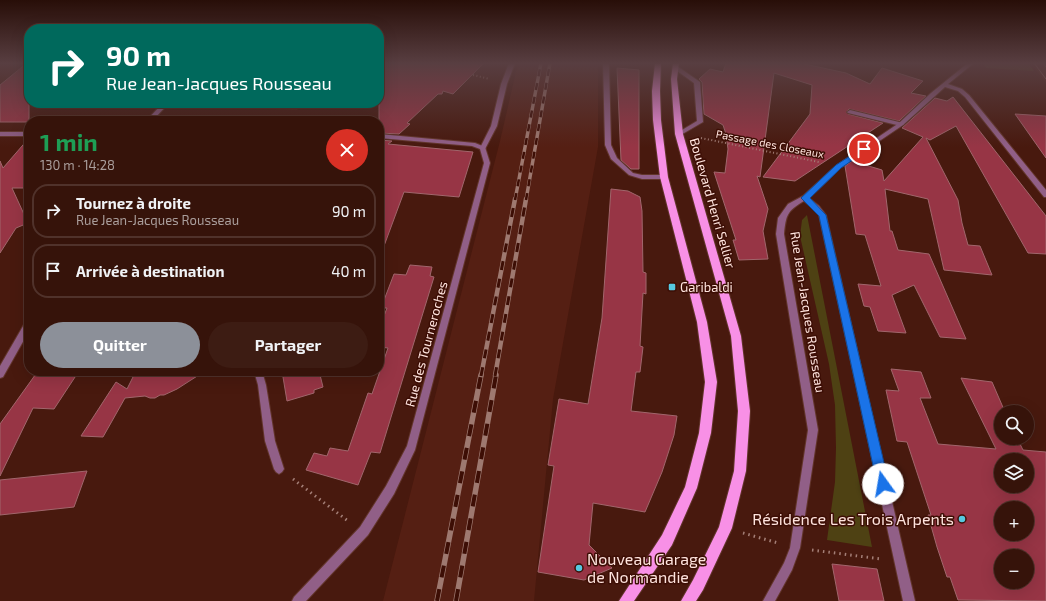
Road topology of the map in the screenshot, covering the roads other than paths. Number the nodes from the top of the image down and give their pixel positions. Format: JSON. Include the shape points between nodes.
{"nodes":[{"id":1,"x":502,"y":91,"type":"edge"},
{"id":2,"x":607,"y":91,"type":"edge"},
{"id":3,"x":657,"y":91,"type":"edge"},
{"id":4,"x":675,"y":91,"type":"edge"},
{"id":5,"x":698,"y":91,"type":"edge"},
{"id":6,"x":936,"y":91,"type":"edge"},
{"id":7,"x":961,"y":91,"type":"edge"},
{"id":8,"x":162,"y":108,"type":"edge"},
{"id":9,"x":850,"y":112,"type":"dead end"},
{"id":10,"x":154,"y":116,"type":"edge"},
{"id":11,"x":901,"y":124,"type":"junction"},
{"id":12,"x":0,"y":134,"type":"edge"},
{"id":13,"x":24,"y":134,"type":"edge"},
{"id":14,"x":679,"y":134,"type":"junction"},
{"id":15,"x":384,"y":136,"type":"edge"},
{"id":16,"x":483,"y":148,"type":"junction"},
{"id":17,"x":664,"y":177,"type":"junction"},
{"id":18,"x":1046,"y":195,"type":"edge"},
{"id":19,"x":805,"y":198,"type":"junction"},
{"id":20,"x":24,"y":332,"type":"edge"},
{"id":21,"x":0,"y":374,"type":"edge"},
{"id":22,"x":259,"y":376,"type":"edge"},
{"id":23,"x":279,"y":469,"type":"road end"},
{"id":24,"x":298,"y":601,"type":"edge"},
{"id":25,"x":626,"y":601,"type":"edge"},
{"id":26,"x":688,"y":601,"type":"edge"},
{"id":27,"x":769,"y":601,"type":"edge"},
{"id":28,"x":909,"y":601,"type":"edge"}],
"edges":[{"from":1,"to":16,"type":"street","via":[[494,126]]},
{"from":2,"to":17,"type":"street","via":[[608,145],[614,159],[631,174]]},
{"from":3,"to":17,"type":"main road"},
{"from":4,"to":14,"type":"main road","name":"Boulevard Henri Sellier"},
{"from":5,"to":14,"type":"street","via":[[700,122]]},
{"from":6,"to":11,"type":"street","name":"Rue Jean-Jacques Rousseau"},
{"from":7,"to":18,"type":"street"},
{"from":8,"to":10,"type":"street"},
{"from":9,"to":11,"type":"street"},
{"from":11,"to":19,"type":"street","name":"Rue Jean-Jacques Rousseau","via":[[839,166]]},
{"from":12,"to":13,"type":"street"},
{"from":14,"to":26,"type":"main road","name":"Boulevard Henri Sellier","via":[[736,336],[744,411],[740,471],[725,528]]},
{"from":15,"to":16,"type":"street","via":[[473,144]]},
{"from":16,"to":24,"type":"street","name":"Rue des Tourneroches","via":[[487,163],[412,446],[390,490],[364,531]]},
{"from":17,"to":25,"type":"main road","via":[[702,322],[711,382],[706,433],[690,488],[667,540]]},
{"from":19,"to":27,"type":"street","name":"Rue Jean-Jacques Rousseau","via":[[790,206],[782,218],[780,234],[813,430],[795,548]]},
{"from":19,"to":28,"type":"street","via":[[822,215]]},
{"from":20,"to":21,"type":"street"},
{"from":22,"to":23,"type":"street","via":[[270,441]]}]}
